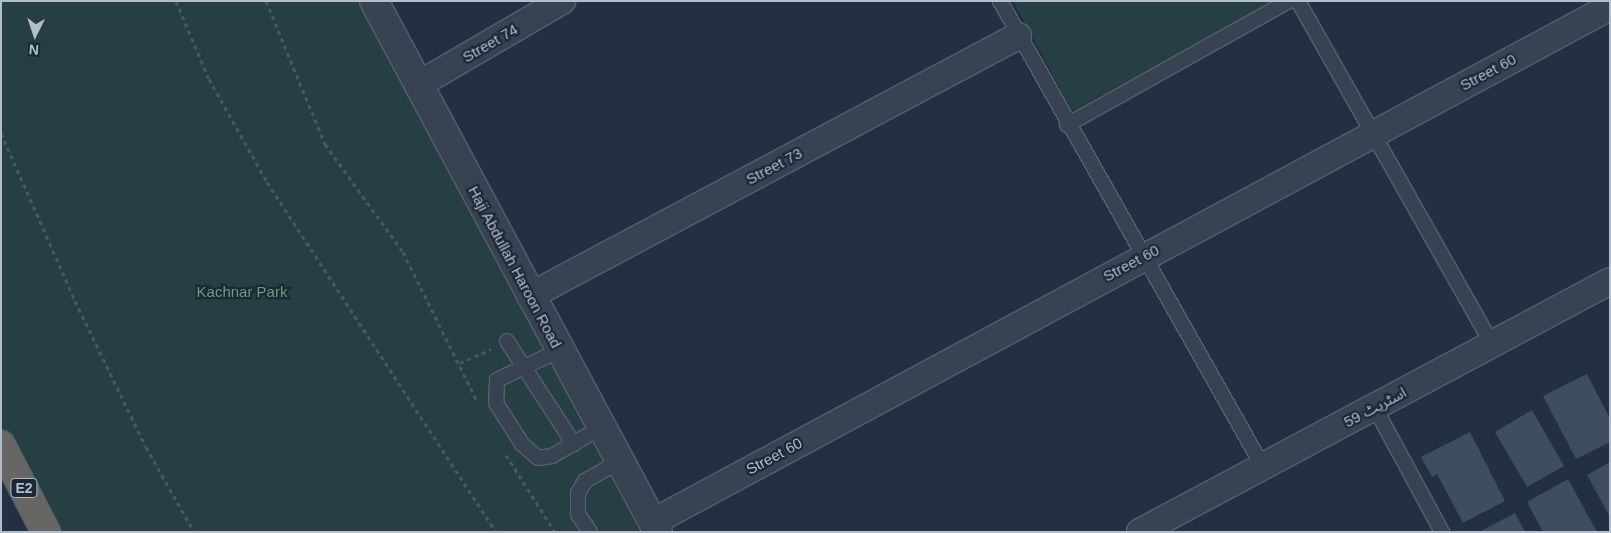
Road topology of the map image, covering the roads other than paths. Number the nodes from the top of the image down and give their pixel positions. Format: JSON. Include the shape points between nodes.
{"nodes":[{"id":1,"x":374,"y":1,"type":"edge"},
{"id":2,"x":562,"y":1,"type":"edge"},
{"id":3,"x":1000,"y":1,"type":"edge"},
{"id":4,"x":1289,"y":1,"type":"edge"},
{"id":5,"x":1298,"y":1,"type":"edge"},
{"id":6,"x":1610,"y":7,"type":"edge"},
{"id":7,"x":1018,"y":36,"type":"junction"},
{"id":8,"x":418,"y":84,"type":"junction"},
{"id":9,"x":1068,"y":125,"type":"junction"},
{"id":10,"x":1371,"y":135,"type":"junction"},
{"id":11,"x":1144,"y":256,"type":"junction"},
{"id":12,"x":1610,"y":281,"type":"edge"},
{"id":13,"x":530,"y":296,"type":"junction"},
{"id":14,"x":507,"y":341,"type":"road end"},
{"id":15,"x":1492,"y":344,"type":"junction"},
{"id":16,"x":560,"y":350,"type":"junction"},
{"id":17,"x":523,"y":366,"type":"junction"},
{"id":18,"x":1375,"y":408,"type":"junction"},
{"id":19,"x":602,"y":427,"type":"junction"},
{"id":20,"x":574,"y":444,"type":"junction"},
{"id":21,"x":1,"y":445,"type":"edge"},
{"id":22,"x":620,"y":461,"type":"junction"},
{"id":23,"x":1262,"y":466,"type":"junction"},
{"id":24,"x":655,"y":527,"type":"edge"},
{"id":25,"x":46,"y":532,"type":"edge"},
{"id":26,"x":590,"y":532,"type":"edge"},
{"id":27,"x":1140,"y":532,"type":"edge"},
{"id":28,"x":1442,"y":532,"type":"edge"}],
"edges":[{"from":1,"to":8,"type":"street","name":"Haji Abdullah Haroon Road"},
{"from":2,"to":8,"type":"street","name":"Street 74"},
{"from":3,"to":7,"type":"lane"},
{"from":4,"to":9,"type":"lane"},
{"from":5,"to":10,"type":"lane"},
{"from":6,"to":10,"type":"street","name":"Street 60"},
{"from":7,"to":9,"type":"lane"},
{"from":7,"to":13,"type":"street","name":"Street 73"},
{"from":8,"to":13,"type":"street","name":"Haji Abdullah Haroon Road"},
{"from":9,"to":11,"type":"lane"},
{"from":10,"to":11,"type":"street","name":"Street 60"},
{"from":10,"to":15,"type":"lane"},
{"from":11,"to":23,"type":"lane"},
{"from":11,"to":24,"type":"street","name":"Street 60"},
{"from":12,"to":15,"type":"street","name":"اسٹریٹ 59"},
{"from":13,"to":16,"type":"street","name":"Haji Abdullah Haroon Road"},
{"from":14,"to":17,"type":"lane"},
{"from":15,"to":18,"type":"street","name":"اسٹریٹ 59"},
{"from":16,"to":17,"type":"lane"},
{"from":16,"to":19,"type":"street","name":"Haji Abdullah Haroon Road"},
{"from":17,"to":20,"type":"lane"},
{"from":17,"to":20,"type":"lane","via":[[498,380],[496,403],[532,454],[545,458]]},
{"from":18,"to":23,"type":"street","name":"اسٹریٹ 59"},
{"from":18,"to":28,"type":"lane"},
{"from":19,"to":20,"type":"lane"},
{"from":19,"to":22,"type":"street","name":"Haji Abdullah Haroon Road"},
{"from":21,"to":25,"type":"highway","number":"E2"},
{"from":22,"to":24,"type":"street","name":"Haji Abdullah Haroon Road"},
{"from":22,"to":26,"type":"lane","via":[[585,481],[578,493],[578,514]]},
{"from":23,"to":27,"type":"street","name":"اسٹریٹ 59"}]}
